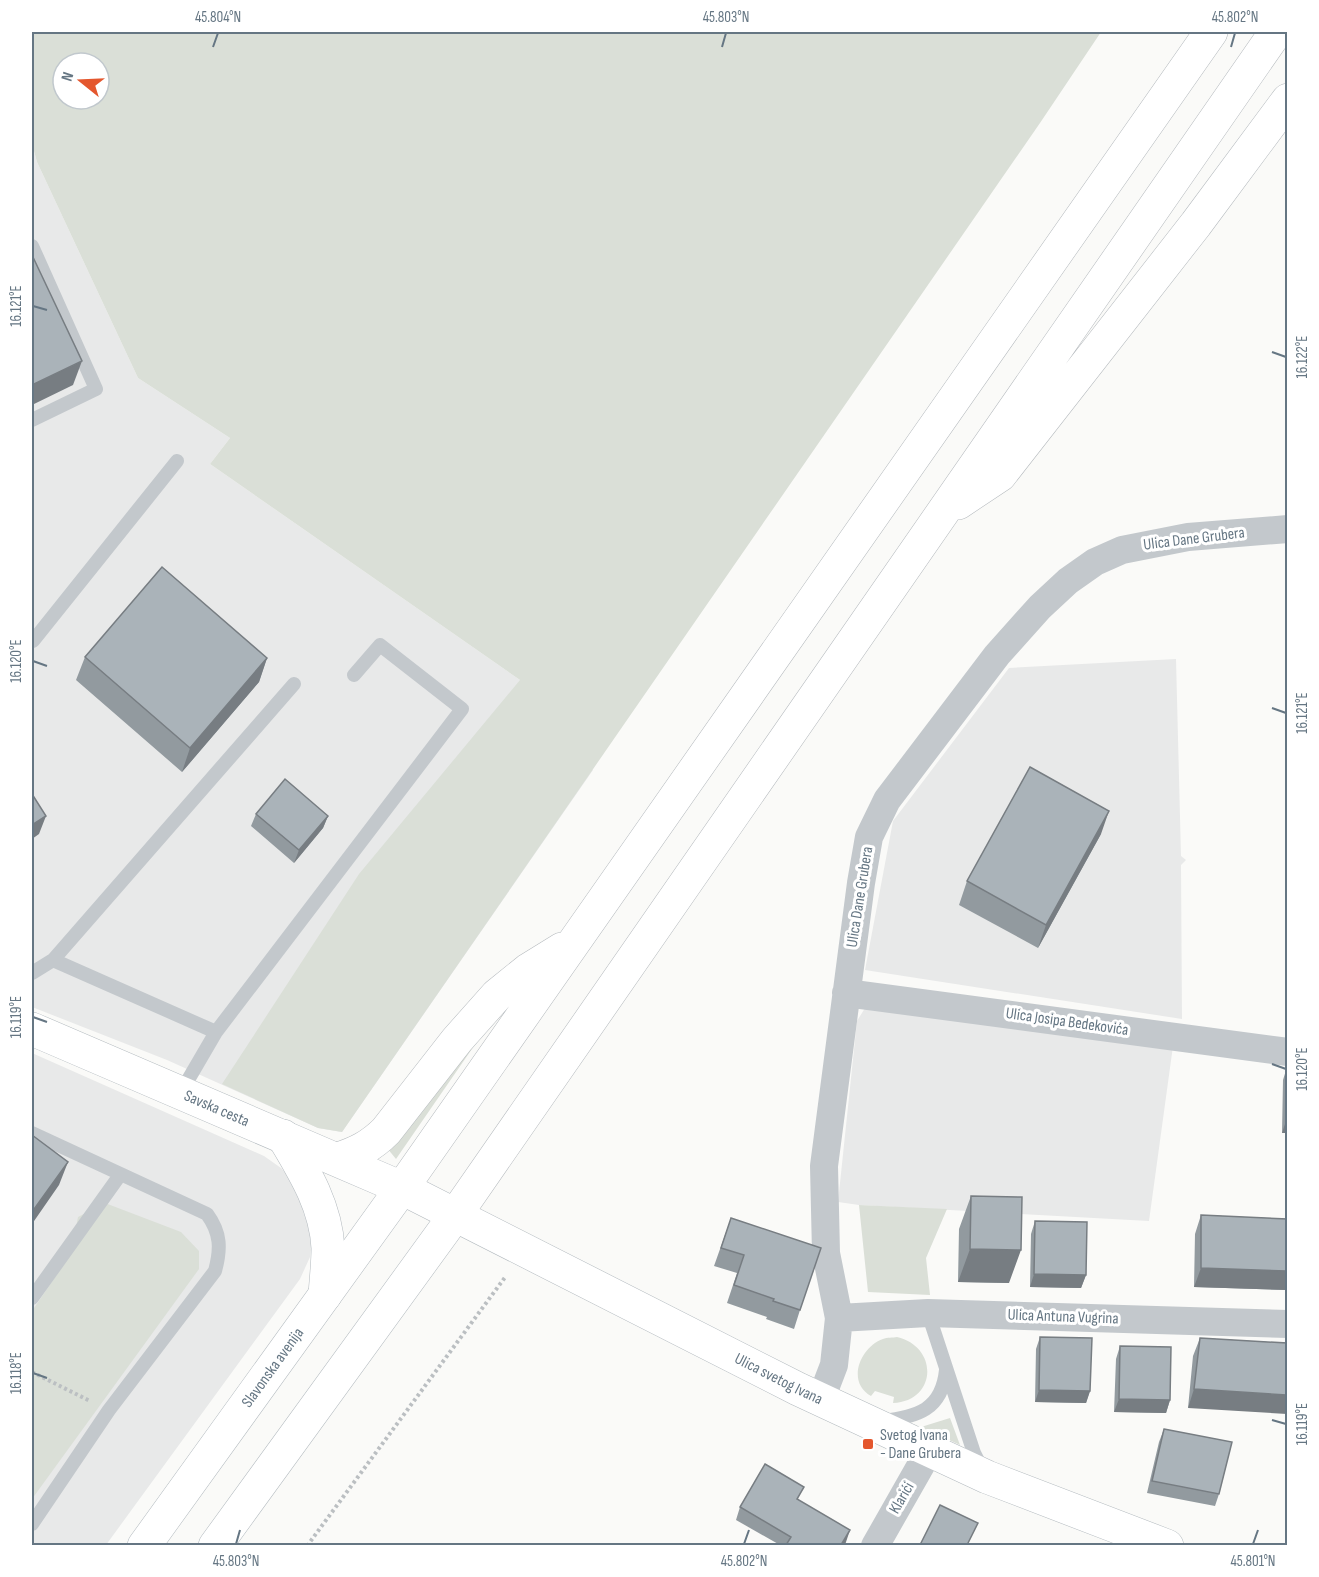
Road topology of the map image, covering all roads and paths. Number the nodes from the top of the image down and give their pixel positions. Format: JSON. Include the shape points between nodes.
{"nodes":[{"id":1,"x":1211,"y":32,"type":"edge"},
{"id":2,"x":1276,"y":32,"type":"edge"},
{"id":3,"x":1287,"y":100,"type":"edge"},
{"id":4,"x":32,"y":246,"type":"edge"},
{"id":5,"x":32,"y":420,"type":"edge"},
{"id":6,"x":177,"y":461,"type":"dead end"},
{"id":7,"x":944,"y":512,"type":"junction"},
{"id":8,"x":1287,"y":529,"type":"edge"},
{"id":9,"x":32,"y":641,"type":"edge"},
{"id":10,"x":354,"y":675,"type":"dead end"},
{"id":11,"x":294,"y":684,"type":"dead end"},
{"id":12,"x":576,"y":940,"type":"junction"},
{"id":13,"x":53,"y":960,"type":"junction"},
{"id":14,"x":32,"y":973,"type":"edge"},
{"id":15,"x":846,"y":993,"type":"junction"},
{"id":16,"x":32,"y":1029,"type":"edge"},
{"id":17,"x":216,"y":1032,"type":"junction"},
{"id":18,"x":1287,"y":1052,"type":"edge"},
{"id":19,"x":181,"y":1092,"type":"junction"},
{"id":20,"x":32,"y":1133,"type":"edge"},
{"id":21,"x":283,"y":1136,"type":"junction"},
{"id":22,"x":338,"y":1159,"type":"junction"},
{"id":23,"x":120,"y":1175,"type":"junction"},
{"id":24,"x":402,"y":1188,"type":"junction"},
{"id":25,"x":456,"y":1214,"type":"junction"},
{"id":26,"x":510,"y":1270,"type":"dead end"},
{"id":27,"x":325,"y":1295,"type":"junction"},
{"id":28,"x":32,"y":1298,"type":"edge"},
{"id":29,"x":928,"y":1313,"type":"junction"},
{"id":30,"x":839,"y":1318,"type":"junction"},
{"id":31,"x":1287,"y":1324,"type":"edge"},
{"id":32,"x":946,"y":1366,"type":"junction"},
{"id":33,"x":32,"y":1372,"type":"edge"},
{"id":34,"x":820,"y":1399,"type":"junction"},
{"id":35,"x":109,"y":1410,"type":"junction"},
{"id":36,"x":871,"y":1423,"type":"junction"},
{"id":37,"x":929,"y":1451,"type":"junction"},
{"id":38,"x":987,"y":1477,"type":"junction"},
{"id":39,"x":32,"y":1524,"type":"edge"},
{"id":40,"x":1147,"y":1542,"type":"edge"},
{"id":41,"x":144,"y":1545,"type":"edge"},
{"id":42,"x":215,"y":1545,"type":"edge"},
{"id":43,"x":307,"y":1545,"type":"edge"},
{"id":44,"x":875,"y":1545,"type":"edge"}],
"edges":[{"from":1,"to":12,"type":"main road","name":"Slavonska avenija"},
{"from":2,"to":7,"type":"main road"},
{"from":3,"to":7,"type":"main road","via":[[1000,475]]},
{"from":4,"to":5,"type":"lane","via":[[96,389]]},
{"from":6,"to":9,"type":"lane"},
{"from":7,"to":25,"type":"main road"},
{"from":8,"to":15,"type":"street","name":"Ulica Dane Grubera","via":[[1188,537],[1122,550],[1095,562],[1040,607],[997,655],[887,800],[869,837]]},
{"from":10,"to":17,"type":"lane","via":[[380,645],[462,709]]},
{"from":11,"to":13,"type":"lane"},
{"from":12,"to":22,"type":"main road","via":[[497,995],[386,1131],[373,1144]]},
{"from":12,"to":24,"type":"main road","name":"Slavonska avenija"},
{"from":13,"to":14,"type":"lane"},
{"from":13,"to":17,"type":"lane"},
{"from":15,"to":18,"type":"street","name":"Ulica Josipa Bedekovića"},
{"from":15,"to":30,"type":"street","name":"Ulica Dane Grubera","via":[[824,1166],[826,1253]]},
{"from":16,"to":19,"type":"main road","name":"Savska cesta"},
{"from":17,"to":19,"type":"lane"},
{"from":19,"to":21,"type":"main road","name":"Savska cesta"},
{"from":20,"to":23,"type":"lane"},
{"from":21,"to":22,"type":"main road","name":"Savska cesta"},
{"from":21,"to":27,"type":"main road","via":[[303,1168],[325,1225]]},
{"from":22,"to":24,"type":"main road","name":"Savska cesta"},
{"from":23,"to":28,"type":"lane"},
{"from":23,"to":35,"type":"lane","via":[[207,1214],[215,1225],[220,1253],[215,1271]]},
{"from":24,"to":25,"type":"main road","name":"Ulica svetog Ivana"},
{"from":24,"to":27,"type":"main road","name":"Slavonska avenija"},
{"from":25,"to":34,"type":"main road","name":"Ulica svetog Ivana"},
{"from":25,"to":42,"type":"main road"},
{"from":26,"to":43,"type":"path"},
{"from":27,"to":41,"type":"main road","name":"Slavonska avenija"},
{"from":29,"to":30,"type":"street","name":"Ulica Antuna Vugrina"},
{"from":29,"to":31,"type":"street","name":"Ulica Antuna Vugrina"},
{"from":29,"to":32,"type":"lane"},
{"from":30,"to":34,"type":"street","name":"Ulica Dane Grubera","via":[[834,1365]]},
{"from":32,"to":36,"type":"lane","via":[[940,1395],[930,1407],[906,1417]]},
{"from":32,"to":38,"type":"lane","via":[[974,1453]]},
{"from":33,"to":35,"type":"path"},
{"from":34,"to":36,"type":"main road","name":"Ulica svetog Ivana"},
{"from":35,"to":39,"type":"lane"},
{"from":36,"to":37,"type":"main road","name":"Ulica svetog Ivana"},
{"from":37,"to":38,"type":"main road","name":"Ulica svetog Ivana"},
{"from":37,"to":44,"type":"street","name":"Klarići"},
{"from":38,"to":40,"type":"main road","name":"Ulica svetog Ivana"}]}
